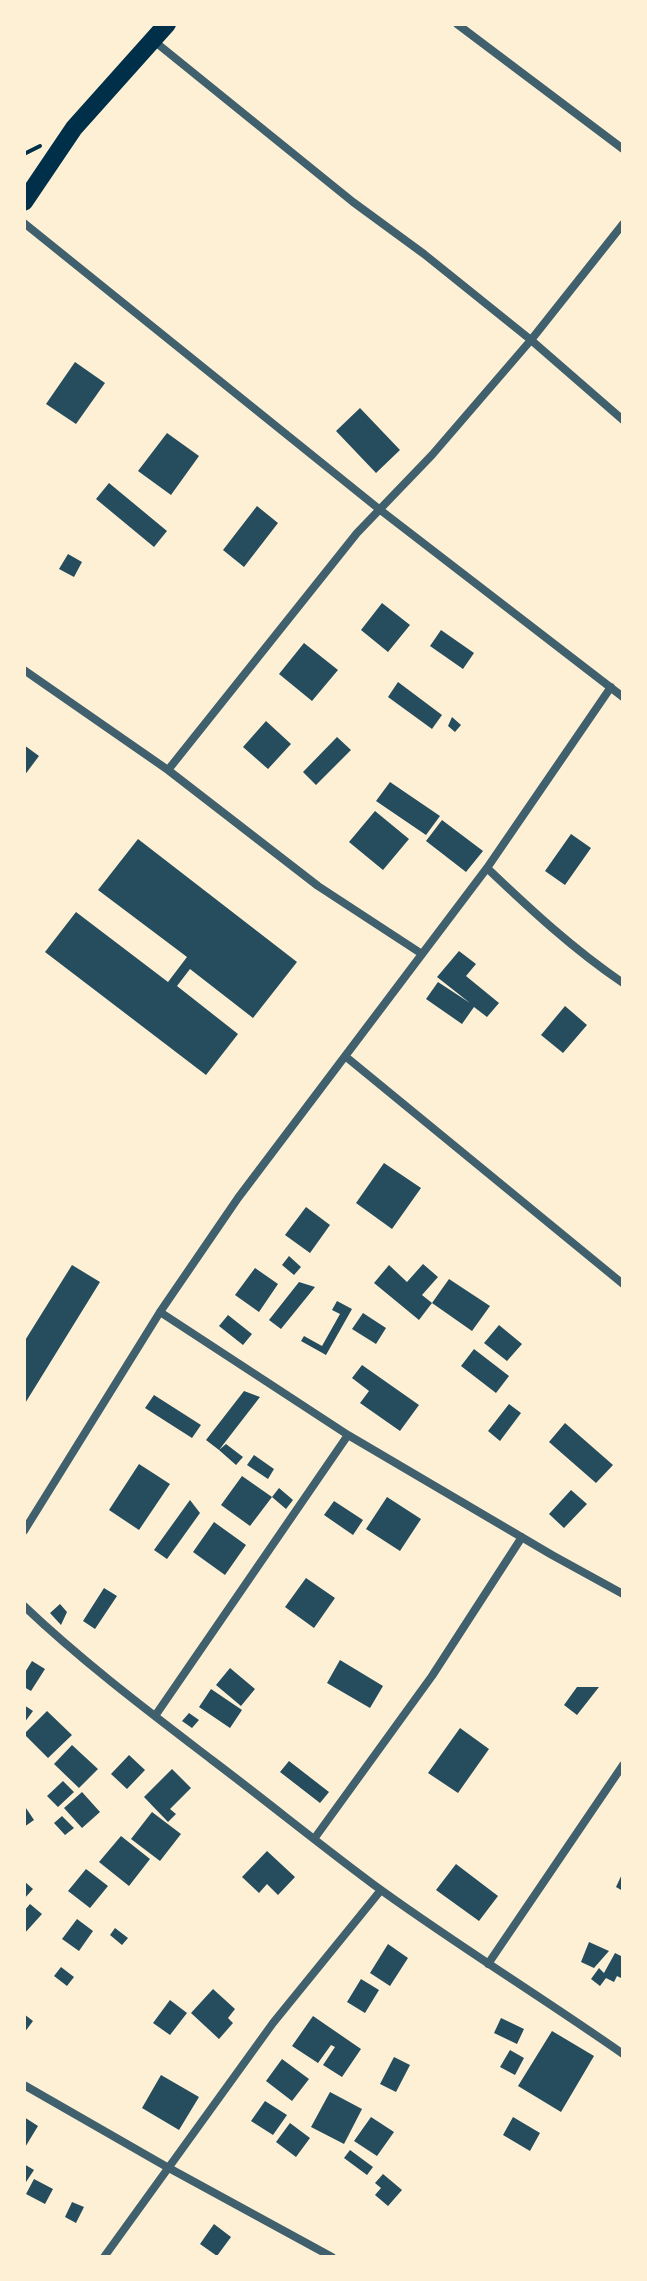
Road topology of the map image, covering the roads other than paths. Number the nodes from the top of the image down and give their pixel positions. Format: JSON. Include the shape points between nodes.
{"nodes":[{"id":1,"x":167,"y":24,"type":"edge"},
{"id":2,"x":457,"y":24,"type":"edge"},
{"id":3,"x":154,"y":40,"type":"junction"},
{"id":4,"x":623,"y":149,"type":"edge"},
{"id":5,"x":24,"y":202,"type":"edge"},
{"id":6,"x":24,"y":223,"type":"edge"},
{"id":7,"x":623,"y":224,"type":"edge"},
{"id":8,"x":531,"y":340,"type":"junction"},
{"id":9,"x":623,"y":420,"type":"edge"},
{"id":10,"x":379,"y":509,"type":"junction"},
{"id":11,"x":24,"y":670,"type":"edge"},
{"id":12,"x":611,"y":687,"type":"junction"},
{"id":13,"x":623,"y":697,"type":"edge"},
{"id":14,"x":168,"y":770,"type":"junction"},
{"id":15,"x":487,"y":868,"type":"junction"},
{"id":16,"x":422,"y":954,"type":"junction"},
{"id":17,"x":623,"y":983,"type":"edge"},
{"id":18,"x":345,"y":1056,"type":"junction"},
{"id":19,"x":623,"y":1284,"type":"edge"},
{"id":20,"x":160,"y":1312,"type":"junction"},
{"id":21,"x":348,"y":1435,"type":"junction"},
{"id":22,"x":24,"y":1531,"type":"edge"},
{"id":23,"x":522,"y":1537,"type":"junction"},
{"id":24,"x":623,"y":1594,"type":"edge"},
{"id":25,"x":24,"y":1606,"type":"edge"},
{"id":26,"x":155,"y":1716,"type":"junction"},
{"id":27,"x":623,"y":1765,"type":"edge"},
{"id":28,"x":314,"y":1839,"type":"junction"},
{"id":29,"x":381,"y":1890,"type":"junction"},
{"id":30,"x":488,"y":1964,"type":"junction"},
{"id":31,"x":623,"y":2054,"type":"edge"},
{"id":32,"x":24,"y":2085,"type":"edge"},
{"id":33,"x":167,"y":2167,"type":"junction"},
{"id":34,"x":104,"y":2257,"type":"edge"},
{"id":35,"x":332,"y":2257,"type":"edge"}],
"edges":[{"from":1,"to":3,"type":"main road"},
{"from":2,"to":4,"type":"street"},
{"from":3,"to":5,"type":"main road","via":[[74,128]]},
{"from":3,"to":8,"type":"street"},
{"from":6,"to":10,"type":"street"},
{"from":7,"to":8,"type":"street"},
{"from":8,"to":9,"type":"street"},
{"from":8,"to":10,"type":"street"},
{"from":10,"to":12,"type":"street"},
{"from":10,"to":14,"type":"street"},
{"from":11,"to":14,"type":"street"},
{"from":12,"to":13,"type":"street"},
{"from":12,"to":15,"type":"street"},
{"from":14,"to":16,"type":"street","via":[[318,886]]},
{"from":15,"to":16,"type":"street"},
{"from":15,"to":17,"type":"street","via":[[541,919]]},
{"from":16,"to":18,"type":"street"},
{"from":18,"to":19,"type":"street"},
{"from":18,"to":20,"type":"street"},
{"from":20,"to":21,"type":"street"},
{"from":20,"to":22,"type":"street"},
{"from":21,"to":23,"type":"street"},
{"from":21,"to":26,"type":"street"},
{"from":23,"to":24,"type":"street"},
{"from":23,"to":28,"type":"street","via":[[432,1676]]},
{"from":25,"to":26,"type":"street"},
{"from":26,"to":28,"type":"street"},
{"from":27,"to":30,"type":"street"},
{"from":28,"to":29,"type":"street"},
{"from":29,"to":30,"type":"street"},
{"from":29,"to":33,"type":"street","via":[[273,2023]]},
{"from":30,"to":31,"type":"street"},
{"from":32,"to":33,"type":"street"},
{"from":33,"to":34,"type":"street"},
{"from":33,"to":35,"type":"street"}]}
